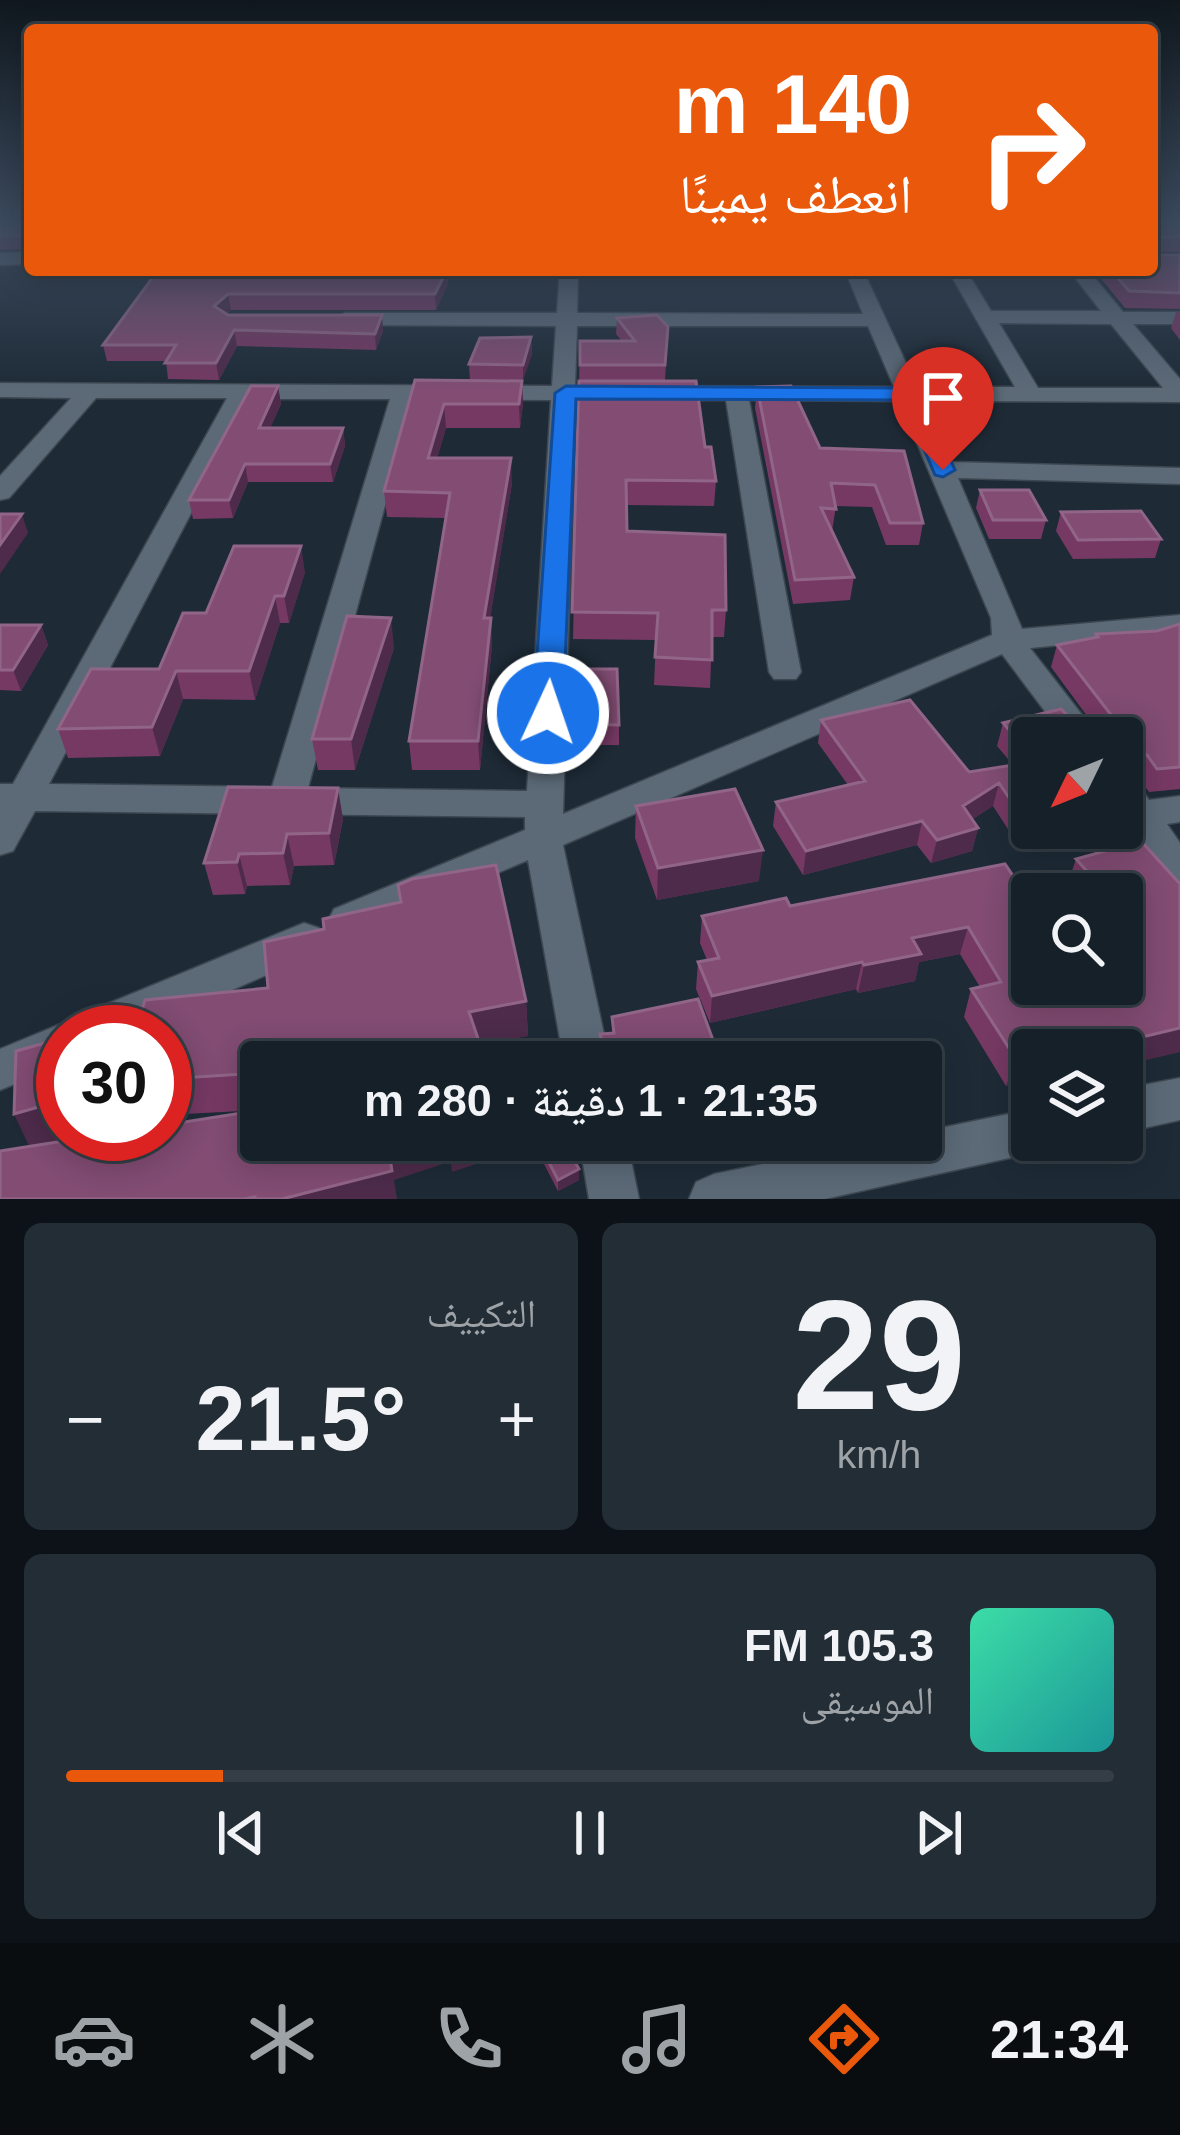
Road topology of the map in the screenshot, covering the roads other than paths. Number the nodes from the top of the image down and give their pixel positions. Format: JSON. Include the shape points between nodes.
{"nodes":[{"id":1,"x":569,"y":279,"type":"edge"},
{"id":2,"x":858,"y":279,"type":"edge"},
{"id":3,"x":963,"y":279,"type":"edge"},
{"id":4,"x":1085,"y":279,"type":"edge"},
{"id":5,"x":987,"y":317,"type":"junction"},
{"id":6,"x":1118,"y":318,"type":"junction"},
{"id":7,"x":1180,"y":318,"type":"edge"},
{"id":8,"x":568,"y":319,"type":"junction"},
{"id":9,"x":321,"y":320,"type":"edge"},
{"id":10,"x":877,"y":320,"type":"junction"},
{"id":11,"x":0,"y":390,"type":"edge"},
{"id":12,"x":90,"y":391,"type":"junction"},
{"id":13,"x":243,"y":392,"type":"junction"},
{"id":14,"x":404,"y":392,"type":"junction"},
{"id":15,"x":566,"y":393,"type":"junction"},
{"id":16,"x":736,"y":393,"type":"junction"},
{"id":17,"x":911,"y":394,"type":"junction"},
{"id":18,"x":1030,"y":394,"type":"junction"},
{"id":19,"x":1180,"y":395,"type":"edge"},
{"id":20,"x":943,"y":470,"type":"junction"},
{"id":21,"x":1180,"y":476,"type":"edge"},
{"id":22,"x":0,"y":492,"type":"edge"},
{"id":23,"x":1180,"y":625,"type":"edge"},
{"id":24,"x":1008,"y":640,"type":"junction"},
{"id":25,"x":785,"y":672,"type":"dead end"},
{"id":26,"x":1066,"y":717,"type":"edge"},
{"id":27,"x":12,"y":798,"type":"edge"},
{"id":28,"x":286,"y":801,"type":"junction"},
{"id":29,"x":1143,"y":804,"type":"edge"},
{"id":30,"x":1180,"y":809,"type":"edge"},
{"id":31,"x":1143,"y":819,"type":"edge"},
{"id":32,"x":543,"y":821,"type":"junction"},
{"id":33,"x":0,"y":841,"type":"edge"},
{"id":34,"x":1180,"y":872,"type":"edge"},
{"id":35,"x":146,"y":1005,"type":"edge"},
{"id":36,"x":583,"y":1041,"type":"edge"},
{"id":37,"x":36,"y":1055,"type":"edge"},
{"id":38,"x":0,"y":1070,"type":"edge"},
{"id":39,"x":1180,"y":1099,"type":"edge"},
{"id":40,"x":1143,"y":1107,"type":"edge"},
{"id":41,"x":1011,"y":1135,"type":"edge"},
{"id":42,"x":607,"y":1161,"type":"edge"},
{"id":43,"x":614,"y":1199,"type":"edge"},
{"id":44,"x":714,"y":1199,"type":"edge"}],
"edges":[{"from":1,"to":8,"type":"street"},
{"from":2,"to":10,"type":"street"},
{"from":3,"to":5,"type":"street"},
{"from":4,"to":6,"type":"street"},
{"from":5,"to":6,"type":"street"},
{"from":5,"to":18,"type":"street"},
{"from":6,"to":7,"type":"street"},
{"from":6,"to":19,"type":"street"},
{"from":8,"to":9,"type":"street"},
{"from":8,"to":10,"type":"street"},
{"from":8,"to":15,"type":"street"},
{"from":10,"to":17,"type":"street"},
{"from":11,"to":12,"type":"street"},
{"from":12,"to":13,"type":"street"},
{"from":12,"to":22,"type":"street"},
{"from":13,"to":14,"type":"street"},
{"from":13,"to":27,"type":"street"},
{"from":14,"to":15,"type":"street"},
{"from":14,"to":28,"type":"street"},
{"from":15,"to":16,"type":"street"},
{"from":15,"to":32,"type":"street"},
{"from":16,"to":17,"type":"street"},
{"from":16,"to":25,"type":"street"},
{"from":17,"to":18,"type":"street"},
{"from":17,"to":20,"type":"street"},
{"from":18,"to":19,"type":"street"},
{"from":20,"to":21,"type":"street"},
{"from":20,"to":24,"type":"street"},
{"from":23,"to":24,"type":"street"},
{"from":24,"to":26,"type":"street"},
{"from":24,"to":32,"type":"street"},
{"from":27,"to":28,"type":"street"},
{"from":27,"to":33,"type":"street"},
{"from":28,"to":32,"type":"street"},
{"from":29,"to":30,"type":"street"},
{"from":31,"to":34,"type":"street"},
{"from":32,"to":35,"type":"street"},
{"from":32,"to":36,"type":"street"},
{"from":37,"to":38,"type":"street"},
{"from":39,"to":40,"type":"street"},
{"from":41,"to":44,"type":"street"},
{"from":42,"to":43,"type":"street"}]}
